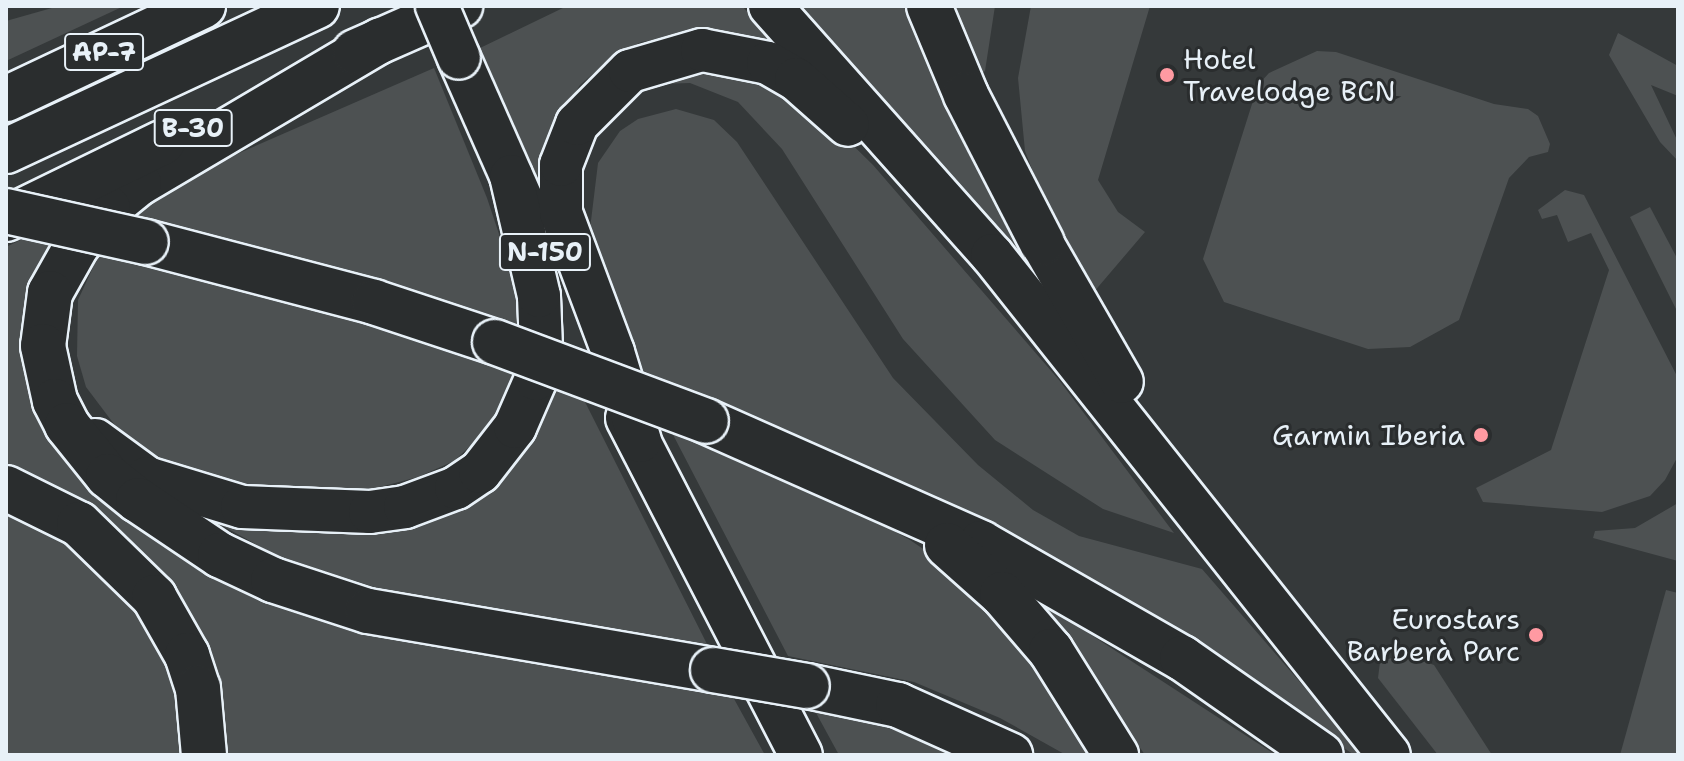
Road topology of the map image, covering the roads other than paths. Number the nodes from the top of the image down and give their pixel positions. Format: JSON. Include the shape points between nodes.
{"nodes":[{"id":1,"x":203,"y":6,"type":"edge"},
{"id":2,"x":317,"y":6,"type":"edge"},
{"id":3,"x":437,"y":6,"type":"edge"},
{"id":4,"x":460,"y":6,"type":"edge"},
{"id":5,"x":770,"y":6,"type":"edge"},
{"id":6,"x":929,"y":6,"type":"edge"},
{"id":7,"x":381,"y":40,"type":"junction"},
{"id":8,"x":6,"y":99,"type":"edge"},
{"id":9,"x":6,"y":151,"type":"edge"},
{"id":10,"x":511,"y":176,"type":"junction"},
{"id":11,"x":6,"y":211,"type":"edge"},
{"id":12,"x":6,"y":219,"type":"edge"},
{"id":13,"x":1042,"y":243,"type":"joint"},
{"id":14,"x":992,"y":255,"type":"junction"},
{"id":15,"x":45,"y":368,"type":"junction"},
{"id":16,"x":640,"y":441,"type":"junction"},
{"id":17,"x":1179,"y":484,"type":"junction"},
{"id":18,"x":6,"y":488,"type":"edge"},
{"id":19,"x":876,"y":496,"type":"junction"},
{"id":20,"x":204,"y":755,"type":"edge"},
{"id":21,"x":801,"y":755,"type":"edge"},
{"id":22,"x":1010,"y":755,"type":"edge"},
{"id":23,"x":1116,"y":755,"type":"edge"},
{"id":24,"x":1321,"y":755,"type":"edge"},
{"id":25,"x":1389,"y":755,"type":"edge"}],
"edges":[{"from":1,"to":8,"type":"highway","number":"AP-7"},
{"from":2,"to":9,"type":"highway","number":"AP-7"},
{"from":3,"to":10,"type":"main road","number":"N-150","bridge":true},
{"from":4,"to":7,"type":"highway","number":"B-30"},
{"from":5,"to":14,"type":"main road"},
{"from":6,"to":13,"type":"highway","via":[[966,95]]},
{"from":7,"to":12,"type":"highway","number":"B-30"},
{"from":7,"to":15,"type":"highway","via":[[139,183],[108,208],[70,256],[50,293]]},
{"from":10,"to":15,"type":"main road","via":[[541,315],[536,379],[499,452],[480,472],[431,499],[370,512],[313,512],[242,507],[176,490],[147,478],[101,446],[61,400]]},
{"from":10,"to":16,"type":"main road","number":"N-150","via":[[593,358]]},
{"from":11,"to":19,"type":"highway","bridge":true,"via":[[374,302],[706,421]]},
{"from":13,"to":17,"type":"main road"},
{"from":14,"to":16,"type":"main road","via":[[835,112],[768,63],[702,50],[652,60],[630,71],[577,124],[559,187],[567,239],[613,352]]},
{"from":14,"to":17,"type":"main road"},
{"from":15,"to":22,"type":"highway","bridge":true,"via":[[67,425],[108,476],[174,526],[273,580],[368,611],[898,705]]},
{"from":16,"to":21,"type":"main road","number":"N-150"},
{"from":17,"to":25,"type":"main road"},
{"from":18,"to":20,"type":"highway","via":[[79,524],[154,597],[187,655],[198,688]]},
{"from":19,"to":23,"type":"highway","via":[[946,544],[1002,594],[1051,651]]},
{"from":19,"to":24,"type":"highway","via":[[981,543],[1182,658]]}]}
